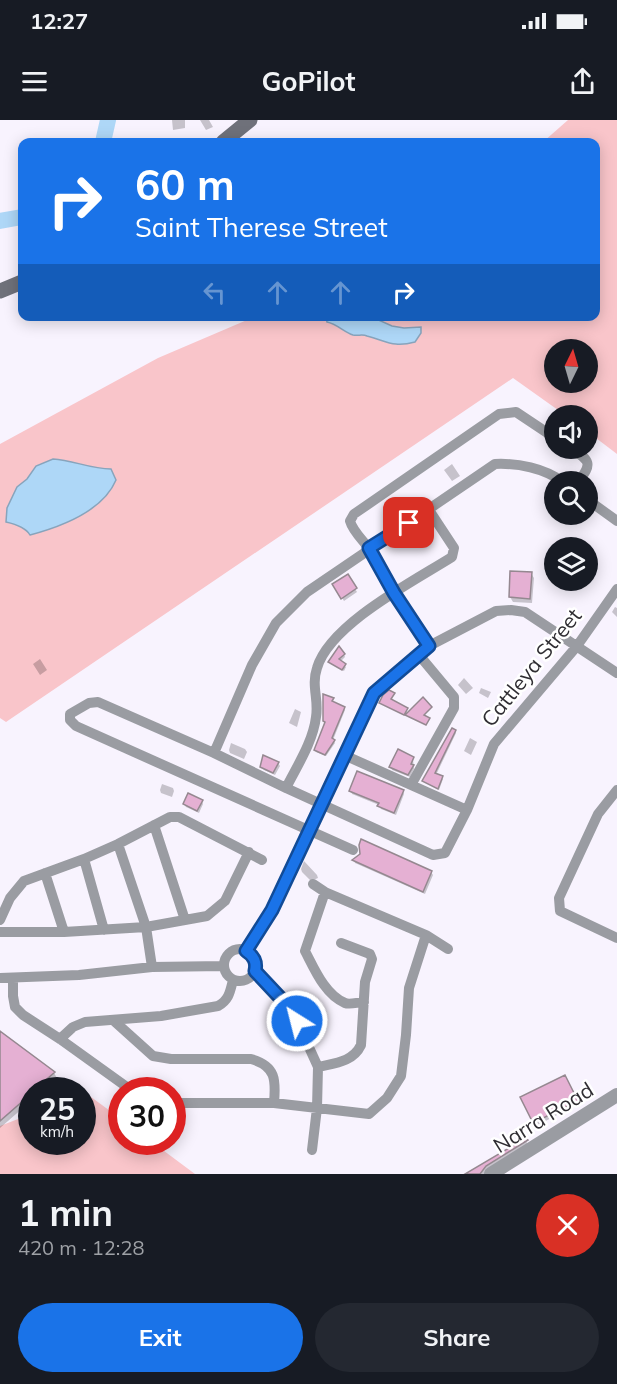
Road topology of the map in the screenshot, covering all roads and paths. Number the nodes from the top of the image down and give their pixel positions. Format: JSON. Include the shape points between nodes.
{"nodes":[{"id":1,"x":250,"y":120,"type":"edge"},
{"id":2,"x":228,"y":138,"type":"edge"},
{"id":3,"x":18,"y":284,"type":"edge"},
{"id":4,"x":0,"y":291,"type":"edge"},
{"id":5,"x":544,"y":431,"type":"edge"},
{"id":6,"x":544,"y":472,"type":"edge"},
{"id":7,"x":598,"y":507,"type":"edge"},
{"id":8,"x":429,"y":510,"type":"junction"},
{"id":9,"x":617,"y":521,"type":"edge"},
{"id":10,"x":369,"y":548,"type":"junction"},
{"id":11,"x":617,"y":590,"type":"edge"},
{"id":12,"x":394,"y":593,"type":"junction"},
{"id":13,"x":429,"y":646,"type":"junction"},
{"id":14,"x":577,"y":646,"type":"junction"},
{"id":15,"x":419,"y":655,"type":"junction"},
{"id":16,"x":617,"y":673,"type":"edge"},
{"id":17,"x":214,"y":753,"type":"junction"},
{"id":18,"x":344,"y":755,"type":"junction"},
{"id":19,"x":411,"y":785,"type":"junction"},
{"id":20,"x":286,"y":788,"type":"junction"},
{"id":21,"x":617,"y":790,"type":"edge"},
{"id":22,"x":322,"y":805,"type":"junction"},
{"id":23,"x":467,"y":810,"type":"junction"},
{"id":24,"x":154,"y":825,"type":"junction"},
{"id":25,"x":309,"y":830,"type":"junction"},
{"id":26,"x":118,"y":844,"type":"junction"},
{"id":27,"x":353,"y":850,"type":"dead end"},
{"id":28,"x":249,"y":852,"type":"junction"},
{"id":29,"x":84,"y":859,"type":"junction"},
{"id":30,"x":262,"y":860,"type":"dead end"},
{"id":31,"x":45,"y":873,"type":"junction"},
{"id":32,"x":313,"y":884,"type":"dead end"},
{"id":33,"x":326,"y":892,"type":"junction"},
{"id":34,"x":0,"y":920,"type":"edge"},
{"id":35,"x":185,"y":920,"type":"junction"},
{"id":36,"x":146,"y":927,"type":"junction"},
{"id":37,"x":104,"y":930,"type":"junction"},
{"id":38,"x":0,"y":932,"type":"edge"},
{"id":39,"x":64,"y":932,"type":"junction"},
{"id":40,"x":426,"y":935,"type":"junction"},
{"id":41,"x":617,"y":938,"type":"edge"},
{"id":42,"x":341,"y":943,"type":"dead end"},
{"id":43,"x":448,"y":949,"type":"dead end"},
{"id":44,"x":246,"y":951,"type":"junction"},
{"id":45,"x":224,"y":966,"type":"junction"},
{"id":46,"x":152,"y":967,"type":"junction"},
{"id":47,"x":255,"y":971,"type":"junction"},
{"id":48,"x":0,"y":978,"type":"edge"},
{"id":49,"x":13,"y":978,"type":"junction"},
{"id":50,"x":233,"y":980,"type":"junction"},
{"id":51,"x":364,"y":1002,"type":"junction"},
{"id":52,"x":113,"y":1020,"type":"junction"},
{"id":53,"x":60,"y":1039,"type":"junction"},
{"id":54,"x":318,"y":1067,"type":"junction"},
{"id":55,"x":113,"y":1077,"type":"edge"},
{"id":56,"x":617,"y":1095,"type":"edge"},
{"id":57,"x":186,"y":1103,"type":"edge"},
{"id":58,"x":274,"y":1103,"type":"junction"},
{"id":59,"x":317,"y":1108,"type":"junction"},
{"id":60,"x":312,"y":1150,"type":"dead end"},
{"id":61,"x":491,"y":1174,"type":"edge"}],
"edges":[{"from":1,"to":2,"type":"main road"},
{"from":3,"to":4,"type":"main road"},
{"from":5,"to":10,"type":"street","via":[[516,412],[499,414],[354,514],[352,526]]},
{"from":6,"to":8,"type":"street","via":[[512,463],[495,464]]},
{"from":7,"to":9,"type":"street"},
{"from":8,"to":10,"type":"street"},
{"from":8,"to":12,"type":"street","via":[[454,552]]},
{"from":10,"to":12,"type":"street"},
{"from":10,"to":17,"type":"street","via":[[306,592],[276,623],[252,665]]},
{"from":11,"to":14,"type":"street","name":"Cattleya Street"},
{"from":12,"to":13,"type":"street"},
{"from":12,"to":20,"type":"street","via":[[350,623],[317,665],[313,682],[317,706],[314,732]]},
{"from":13,"to":14,"type":"street","via":[[496,611],[511,610],[525,612]]},
{"from":13,"to":15,"type":"street"},
{"from":14,"to":16,"type":"street"},
{"from":14,"to":23,"type":"street","name":"Cattleya Street","via":[[494,744]]},
{"from":15,"to":18,"type":"street","via":[[374,693]]},
{"from":15,"to":19,"type":"street","via":[[455,702]]},
{"from":17,"to":20,"type":"street","name":"Cattleya Street"},
{"from":17,"to":25,"type":"street","name":"Cattleya Street","via":[[98,702],[70,714],[69,720],[75,726]]},
{"from":18,"to":19,"type":"street"},
{"from":18,"to":22,"type":"street"},
{"from":19,"to":23,"type":"street"},
{"from":20,"to":22,"type":"street","name":"Cattleya Street"},
{"from":21,"to":41,"type":"street","via":[[598,814],[559,905],[560,911]]},
{"from":22,"to":23,"type":"street","name":"Cattleya Street","via":[[434,855],[445,853]]},
{"from":22,"to":25,"type":"street"},
{"from":24,"to":26,"type":"street"},
{"from":24,"to":28,"type":"street","via":[[179,817]]},
{"from":24,"to":35,"type":"street"},
{"from":25,"to":27,"type":"street"},
{"from":25,"to":44,"type":"street","via":[[272,910]]},
{"from":26,"to":29,"type":"street"},
{"from":26,"to":36,"type":"street"},
{"from":28,"to":30,"type":"street"},
{"from":28,"to":35,"type":"street","via":[[225,901],[207,916]]},
{"from":29,"to":31,"type":"street"},
{"from":29,"to":37,"type":"street"},
{"from":31,"to":34,"type":"street","via":[[24,881],[10,898]]},
{"from":31,"to":39,"type":"street"},
{"from":32,"to":33,"type":"street"},
{"from":33,"to":40,"type":"street"},
{"from":33,"to":51,"type":"street","via":[[305,951],[336,998],[347,1004]]},
{"from":35,"to":36,"type":"street"},
{"from":36,"to":37,"type":"street"},
{"from":36,"to":46,"type":"street"},
{"from":37,"to":39,"type":"street"},
{"from":38,"to":39,"type":"street"},
{"from":40,"to":43,"type":"street"},
{"from":40,"to":59,"type":"street","via":[[409,988],[401,1076],[387,1098],[369,1114]]},
{"from":42,"to":51,"type":"street","via":[[370,954],[372,959],[364,982]]},
{"from":44,"to":45,"type":"street","via":[[231,952]]},
{"from":44,"to":47,"type":"street","via":[[253,957]]},
{"from":45,"to":46,"type":"street"},
{"from":45,"to":50,"type":"street"},
{"from":46,"to":49,"type":"street"},
{"from":47,"to":50,"type":"street","via":[[243,981]]},
{"from":47,"to":54,"type":"street","via":[[286,1004]]},
{"from":48,"to":49,"type":"street"},
{"from":49,"to":53,"type":"street","via":[[15,1007]]},
{"from":50,"to":52,"type":"street","via":[[230,994],[218,1006]]},
{"from":51,"to":54,"type":"street","via":[[357,1053],[351,1059]]},
{"from":52,"to":53,"type":"street","via":[[73,1027]]},
{"from":52,"to":58,"type":"street","via":[[153,1056],[171,1059],[257,1055],[272,1071]]},
{"from":53,"to":55,"type":"street"},
{"from":54,"to":59,"type":"street"},
{"from":56,"to":61,"type":"street","name":"Narra Road"},
{"from":57,"to":58,"type":"street"},
{"from":58,"to":59,"type":"street"},
{"from":59,"to":60,"type":"street"}]}
